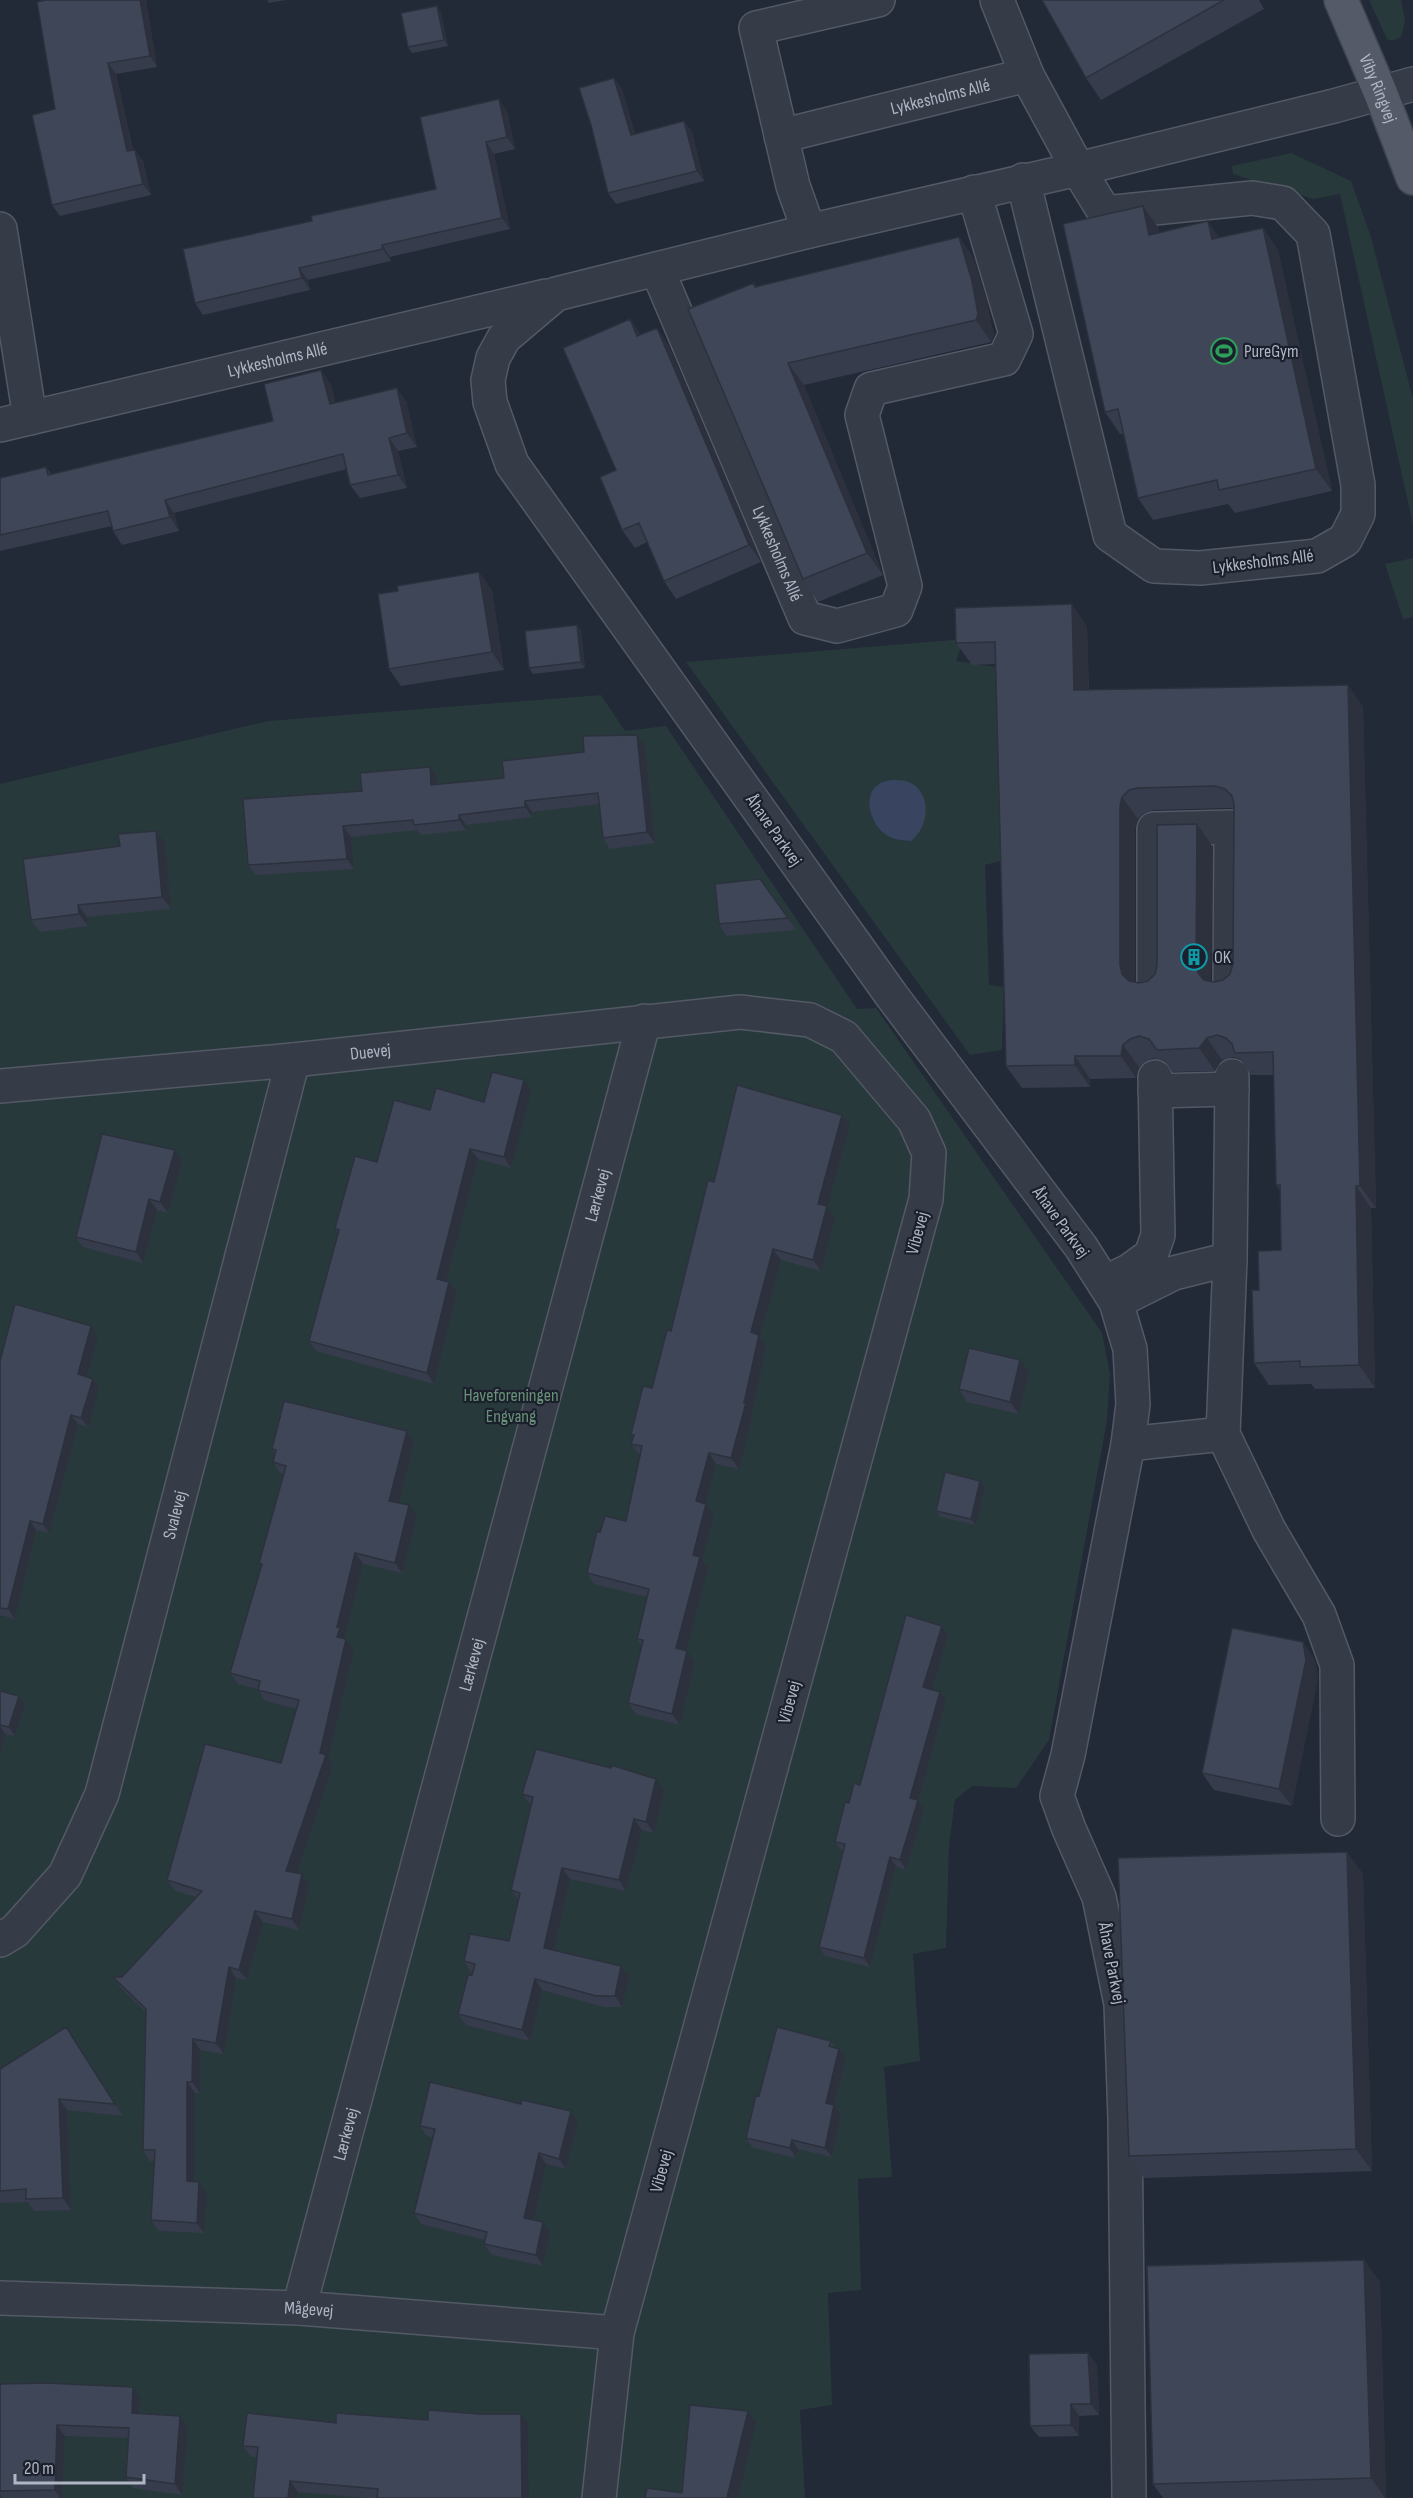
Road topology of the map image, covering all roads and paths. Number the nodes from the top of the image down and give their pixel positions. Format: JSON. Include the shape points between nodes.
{"nodes":[{"id":1,"x":878,"y":0,"type":"edge"},
{"id":2,"x":997,"y":0,"type":"edge"},
{"id":3,"x":1341,"y":0,"type":"edge"},
{"id":4,"x":1027,"y":75,"type":"junction"},
{"id":5,"x":1413,"y":84,"type":"edge"},
{"id":6,"x":1381,"y":94,"type":"junction"},
{"id":7,"x":781,"y":136,"type":"junction"},
{"id":8,"x":1078,"y":169,"type":"junction"},
{"id":9,"x":1413,"y":178,"type":"edge"},
{"id":10,"x":1023,"y":180,"type":"junction"},
{"id":11,"x":974,"y":192,"type":"junction"},
{"id":12,"x":0,"y":229,"type":"edge"},
{"id":13,"x":809,"y":231,"type":"junction"},
{"id":14,"x":657,"y":269,"type":"junction"},
{"id":15,"x":556,"y":294,"type":"junction"},
{"id":16,"x":493,"y":358,"type":"joint"},
{"id":17,"x":15,"y":422,"type":"edge"},
{"id":18,"x":1230,"y":986,"type":"edge"},
{"id":19,"x":1154,"y":987,"type":"edge"},
{"id":20,"x":741,"y":1012,"type":"joint"},
{"id":21,"x":644,"y":1021,"type":"junction"},
{"id":22,"x":293,"y":1060,"type":"junction"},
{"id":23,"x":0,"y":1086,"type":"edge"},
{"id":24,"x":1230,"y":1259,"type":"junction"},
{"id":25,"x":1110,"y":1292,"type":"junction"},
{"id":26,"x":1223,"y":1434,"type":"junction"},
{"id":27,"x":1128,"y":1444,"type":"junction"},
{"id":28,"x":1338,"y":1819,"type":"dead end"},
{"id":29,"x":0,"y":1940,"type":"edge"},
{"id":30,"x":0,"y":2298,"type":"edge"},
{"id":31,"x":299,"y":2308,"type":"junction"},
{"id":32,"x":617,"y":2333,"type":"junction"},
{"id":33,"x":599,"y":2498,"type":"edge"},
{"id":34,"x":1129,"y":2498,"type":"edge"}],
"edges":[{"from":1,"to":7,"type":"street","via":[[756,28]]},
{"from":2,"to":4,"type":"street","name":"Lykkesholms Allé"},
{"from":3,"to":6,"type":"main road","name":"Viby Ringvej"},
{"from":4,"to":7,"type":"street","name":"Lykkesholms Allé"},
{"from":4,"to":8,"type":"street","name":"Lykkesholms Allé"},
{"from":5,"to":6,"type":"street","name":"Lykkesholms Allé"},
{"from":6,"to":8,"type":"street","name":"Lykkesholms Allé"},
{"from":6,"to":9,"type":"main road","name":"Viby Ringvej"},
{"from":7,"to":13,"type":"street"},
{"from":8,"to":10,"type":"street","name":"Lykkesholms Allé"},
{"from":8,"to":10,"type":"street","name":"Lykkesholms Allé","via":[[1106,213],[1252,198],[1283,203],[1312,234],[1358,485],[1359,514],[1345,540],[1317,556],[1200,568],[1154,566],[1110,535]]},
{"from":10,"to":11,"type":"street","name":"Lykkesholms Allé"},
{"from":11,"to":13,"type":"street","name":"Lykkesholms Allé"},
{"from":11,"to":14,"type":"street","name":"Lykkesholms Allé","via":[[1016,334],[1004,359],[871,389],[862,415],[905,586],[896,610],[837,626],[805,618]]},
{"from":12,"to":17,"type":"street"},
{"from":13,"to":14,"type":"street","name":"Lykkesholms Allé"},
{"from":14,"to":15,"type":"street","name":"Lykkesholms Allé"},
{"from":15,"to":16,"type":"street","name":"Lykkesholms Allé","via":[[504,338]]},
{"from":15,"to":17,"type":"street","name":"Lykkesholms Allé"},
{"from":16,"to":25,"type":"street","name":"Åhave Parkvej","via":[[488,380],[490,402],[512,464],[892,996],[1081,1247]]},
{"from":18,"to":19,"type":"street","via":[[1231,826],[1154,829]]},
{"from":20,"to":21,"type":"street","name":"Duevej"},
{"from":20,"to":32,"type":"street","name":"Vibevej","via":[[810,1020],[844,1037],[914,1120],[929,1153],[926,1199]]},
{"from":21,"to":22,"type":"street","name":"Duevej"},
{"from":21,"to":31,"type":"street","name":"Lærkevej"},
{"from":22,"to":23,"type":"street","name":"Duevej"},
{"from":22,"to":29,"type":"street","name":"Svalevej","via":[[102,1794],[65,1875],[15,1931]]},
{"from":24,"to":25,"type":"street"},
{"from":24,"to":25,"type":"street","via":[[1232,1082],[1155,1084],[1158,1234],[1151,1255]]},
{"from":24,"to":26,"type":"street"},
{"from":25,"to":27,"type":"street","name":"Åhave Parkvej","via":[[1130,1349],[1133,1404]]},
{"from":26,"to":27,"type":"street"},
{"from":26,"to":28,"type":"street","via":[[1269,1530],[1319,1616],[1337,1665]]},
{"from":27,"to":34,"type":"street","name":"Åhave Parkvej","via":[[1057,1796],[1099,1897],[1121,2004]]},
{"from":30,"to":31,"type":"street","name":"Mågevej"},
{"from":31,"to":32,"type":"street","name":"Mågevej"},
{"from":32,"to":33,"type":"street","name":"Vibevej"}]}
